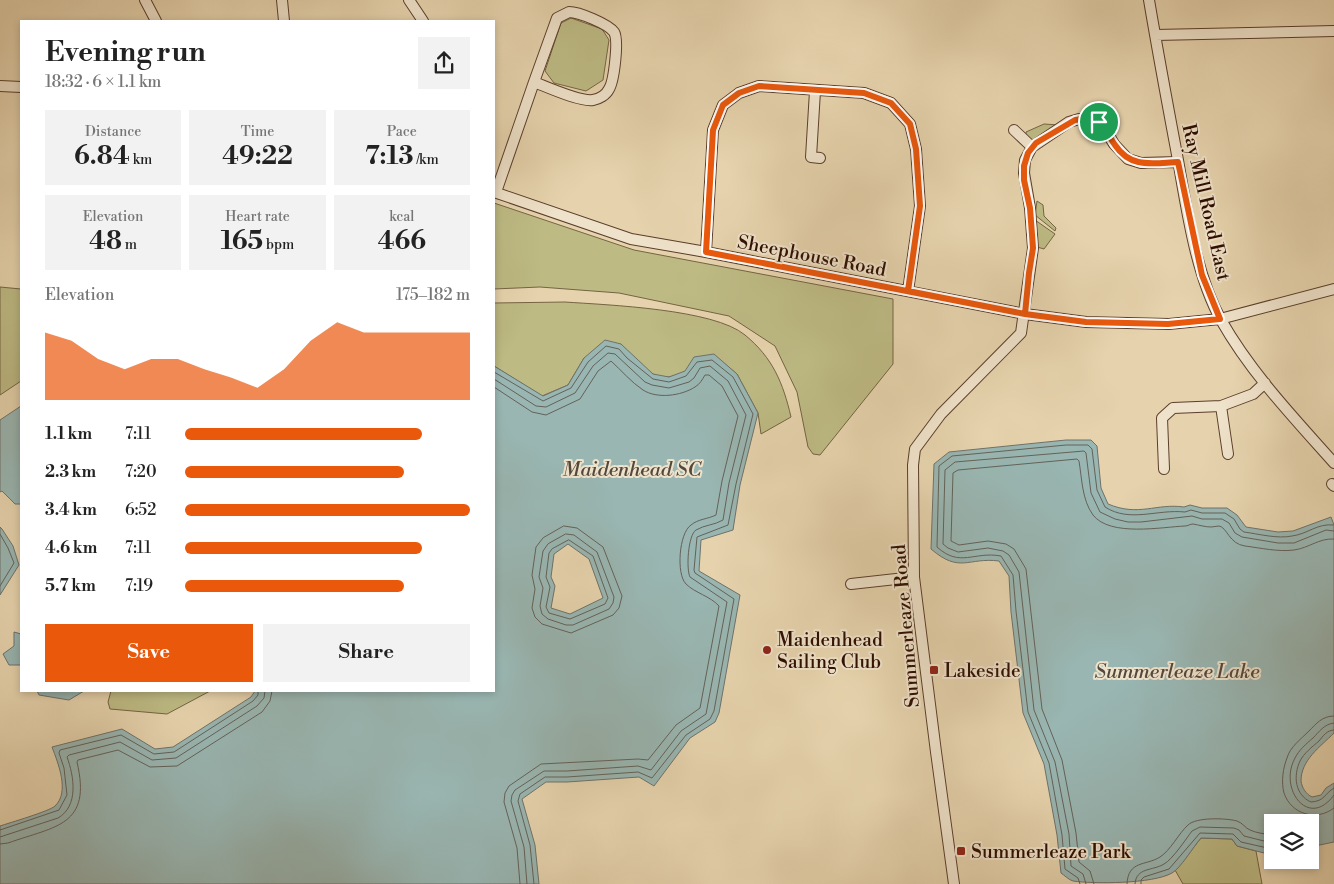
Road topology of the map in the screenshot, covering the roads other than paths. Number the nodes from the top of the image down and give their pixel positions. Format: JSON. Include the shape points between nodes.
{"nodes":[{"id":1,"x":146,"y":0,"type":"edge"},
{"id":2,"x":282,"y":0,"type":"edge"},
{"id":3,"x":409,"y":0,"type":"edge"},
{"id":4,"x":1149,"y":0,"type":"edge"},
{"id":5,"x":156,"y":20,"type":"edge"},
{"id":6,"x":284,"y":20,"type":"edge"},
{"id":7,"x":422,"y":20,"type":"edge"},
{"id":8,"x":1334,"y":31,"type":"edge"},
{"id":9,"x":1155,"y":35,"type":"junction"},
{"id":10,"x":534,"y":82,"type":"junction"},
{"id":11,"x":0,"y":86,"type":"edge"},
{"id":12,"x":20,"y":87,"type":"edge"},
{"id":13,"x":815,"y":91,"type":"junction"},
{"id":14,"x":1014,"y":130,"type":"dead end"},
{"id":15,"x":1032,"y":147,"type":"junction"},
{"id":16,"x":814,"y":160,"type":"dead end"},
{"id":17,"x":1178,"y":162,"type":"junction"},
{"id":18,"x":495,"y":192,"type":"edge"},
{"id":19,"x":706,"y":252,"type":"junction"},
{"id":20,"x":1334,"y":289,"type":"edge"},
{"id":21,"x":908,"y":291,"type":"junction"},
{"id":22,"x":1025,"y":314,"type":"junction"},
{"id":23,"x":1220,"y":319,"type":"junction"},
{"id":24,"x":1265,"y":383,"type":"junction"},
{"id":25,"x":1220,"y":406,"type":"junction"},
{"id":26,"x":1228,"y":454,"type":"dead end"},
{"id":27,"x":1334,"y":462,"type":"edge"},
{"id":28,"x":1164,"y":469,"type":"dead end"},
{"id":29,"x":914,"y":577,"type":"junction"},
{"id":30,"x":851,"y":584,"type":"dead end"},
{"id":31,"x":954,"y":884,"type":"edge"}],
"edges":[{"from":1,"to":5,"type":"street"},
{"from":2,"to":6,"type":"street"},
{"from":3,"to":7,"type":"street"},
{"from":4,"to":9,"type":"street","name":"Ray Mill Road East"},
{"from":8,"to":9,"type":"street"},
{"from":9,"to":17,"type":"street","name":"Ray Mill Road East"},
{"from":10,"to":10,"type":"street","via":[[560,15],[568,12],[580,14],[614,32],[617,47],[611,84],[609,90],[597,99],[586,100]]},
{"from":10,"to":18,"type":"street"},
{"from":11,"to":12,"type":"street"},
{"from":13,"to":16,"type":"street"},
{"from":13,"to":19,"type":"street","via":[[759,86],[739,93],[723,105],[713,130]]},
{"from":13,"to":21,"type":"street","via":[[864,93],[891,103],[910,124],[916,149],[920,206]]},
{"from":14,"to":15,"type":"street"},
{"from":15,"to":17,"type":"street","via":[[1069,122],[1089,118],[1103,126],[1128,159],[1141,163]]},
{"from":15,"to":22,"type":"street","name":"Summerleaze Road","via":[[1025,160],[1024,173],[1033,248]]},
{"from":17,"to":23,"type":"street","name":"Ray Mill Road East","via":[[1202,275]]},
{"from":18,"to":19,"type":"street","name":"Sheephouse Road","via":[[632,239]]},
{"from":19,"to":21,"type":"street","name":"Sheephouse Road"},
{"from":20,"to":23,"type":"street","name":"Sheephouse Road"},
{"from":21,"to":22,"type":"street","name":"Sheephouse Road"},
{"from":22,"to":23,"type":"street","name":"Sheephouse Road","via":[[1086,322],[1141,324]]},
{"from":22,"to":29,"type":"street","name":"Summerleaze Road","via":[[1021,333],[941,414],[915,449]]},
{"from":23,"to":24,"type":"street","name":"Ray Mill Road East"},
{"from":24,"to":25,"type":"street","via":[[1253,394]]},
{"from":24,"to":27,"type":"street","name":"Ray Mill Road East"},
{"from":25,"to":26,"type":"street"},
{"from":25,"to":28,"type":"street","via":[[1173,408],[1162,418]]},
{"from":29,"to":30,"type":"street"},
{"from":29,"to":31,"type":"street","name":"Summerleaze Road"}]}
